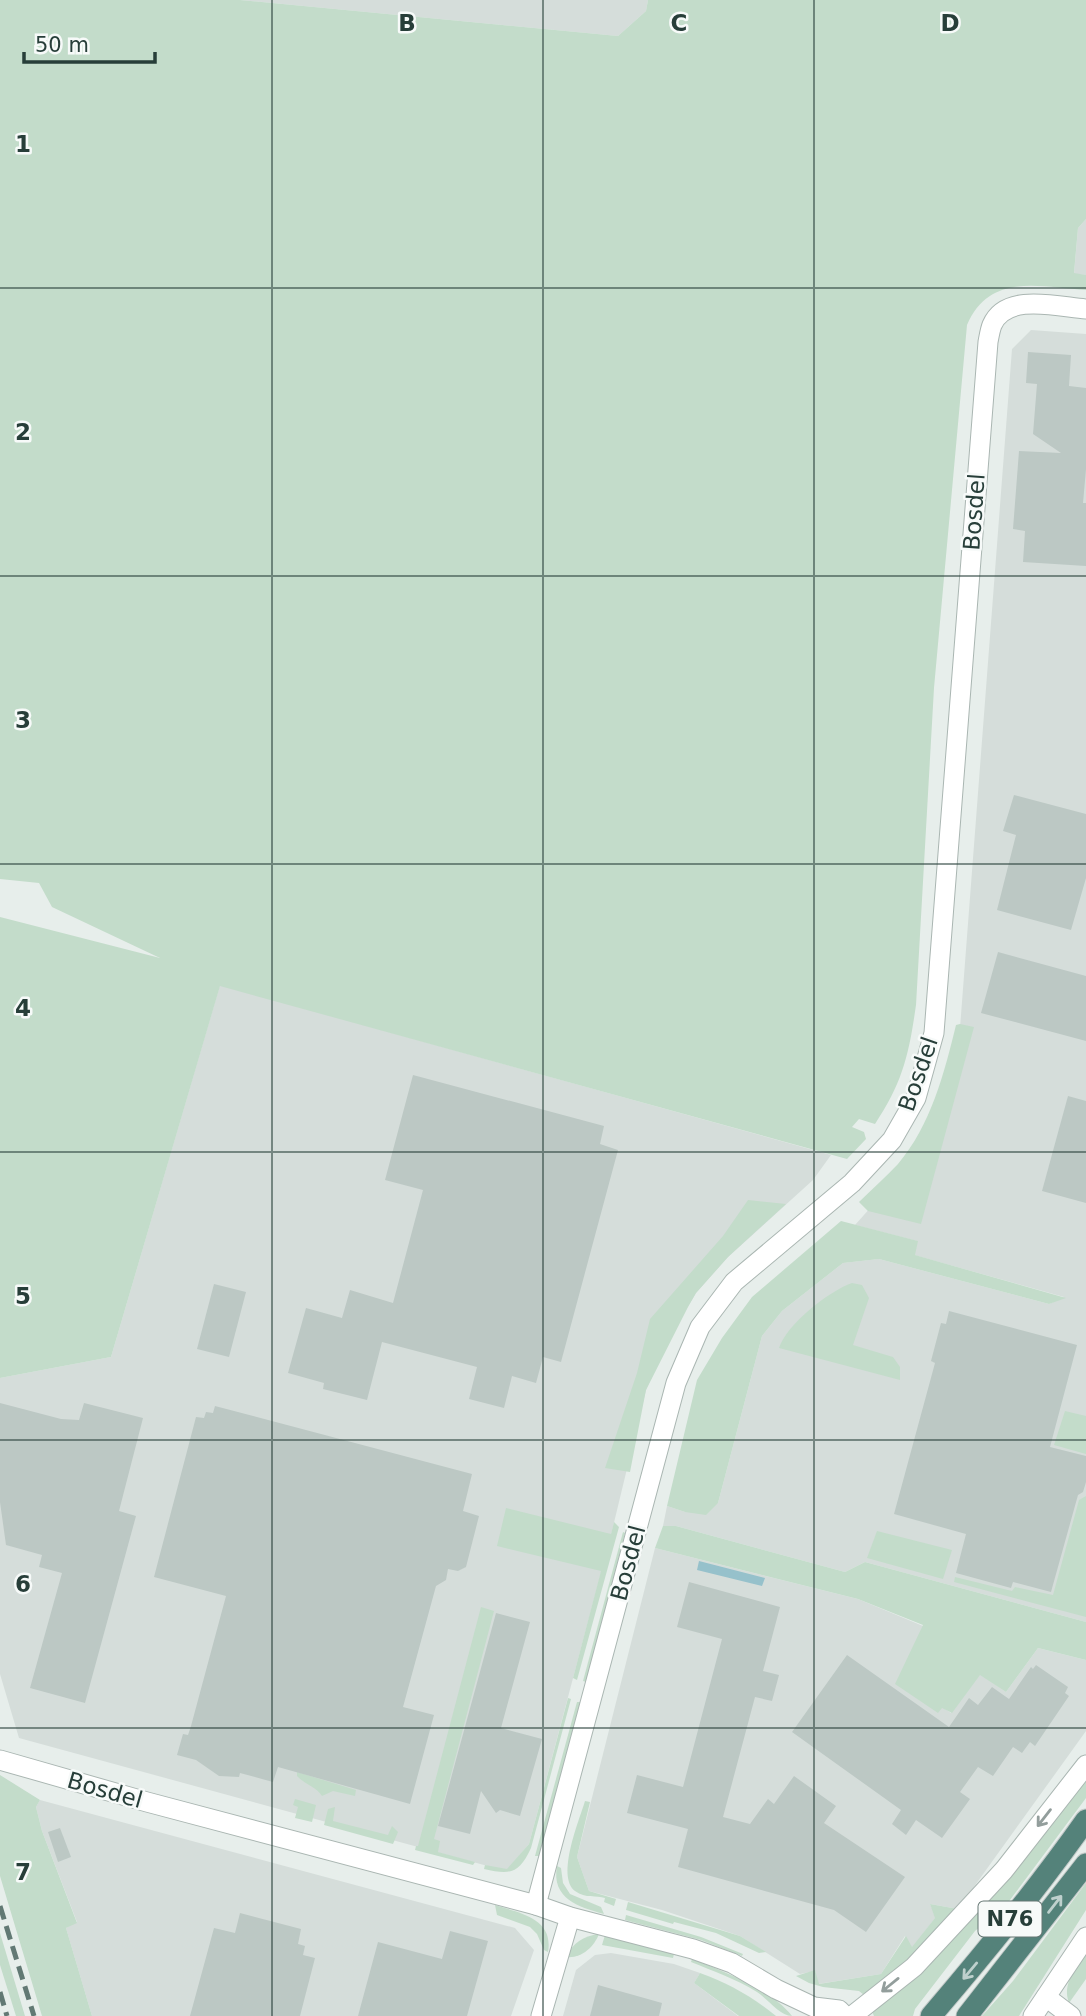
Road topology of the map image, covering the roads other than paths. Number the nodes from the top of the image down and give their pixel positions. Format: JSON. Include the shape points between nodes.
{"nodes":[{"id":1,"x":1086,"y":309,"type":"edge"},
{"id":2,"x":0,"y":1760,"type":"edge"},
{"id":3,"x":1086,"y":1765,"type":"edge"},
{"id":4,"x":1086,"y":1820,"type":"edge"},
{"id":5,"x":1086,"y":1864,"type":"edge"},
{"id":6,"x":536,"y":1905,"type":"junction"},
{"id":7,"x":570,"y":1917,"type":"junction"},
{"id":8,"x":1086,"y":1937,"type":"edge"},
{"id":9,"x":776,"y":1989,"type":"junction"},
{"id":10,"x":1046,"y":1997,"type":"junction"},
{"id":11,"x":541,"y":2016,"type":"edge"},
{"id":12,"x":799,"y":2016,"type":"edge"},
{"id":13,"x":845,"y":2016,"type":"edge"},
{"id":14,"x":852,"y":2016,"type":"edge"},
{"id":15,"x":931,"y":2016,"type":"edge"},
{"id":16,"x":967,"y":2016,"type":"edge"},
{"id":17,"x":1032,"y":2016,"type":"edge"},
{"id":18,"x":1071,"y":2016,"type":"edge"}],
"edges":[{"from":1,"to":6,"type":"street","name":"Bosdel","via":[[1020,304],[1004,310],[992,324],[988,342],[934,1033],[916,1098],[892,1140],[852,1183],[734,1282],[700,1327],[676,1383]]},
{"from":2,"to":6,"type":"street","name":"Bosdel"},
{"from":3,"to":14,"type":"street","one_way":true,"via":[[1004,1870],[914,1967]]},
{"from":4,"to":15,"type":"highway","number":"N76","one_way":true},
{"from":16,"to":5,"type":"highway","number":"N76","one_way":true},
{"from":6,"to":7,"type":"street","name":"Bosdel"},
{"from":7,"to":9,"type":"street","name":"Bosdel","via":[[733,1963]]},
{"from":7,"to":11,"type":"street"},
{"from":8,"to":10,"type":"street"},
{"from":9,"to":12,"type":"street","name":"Bosdel"},
{"from":9,"to":13,"type":"street","name":"Bosdel"},
{"from":10,"to":17,"type":"street"},
{"from":10,"to":18,"type":"street"}]}
